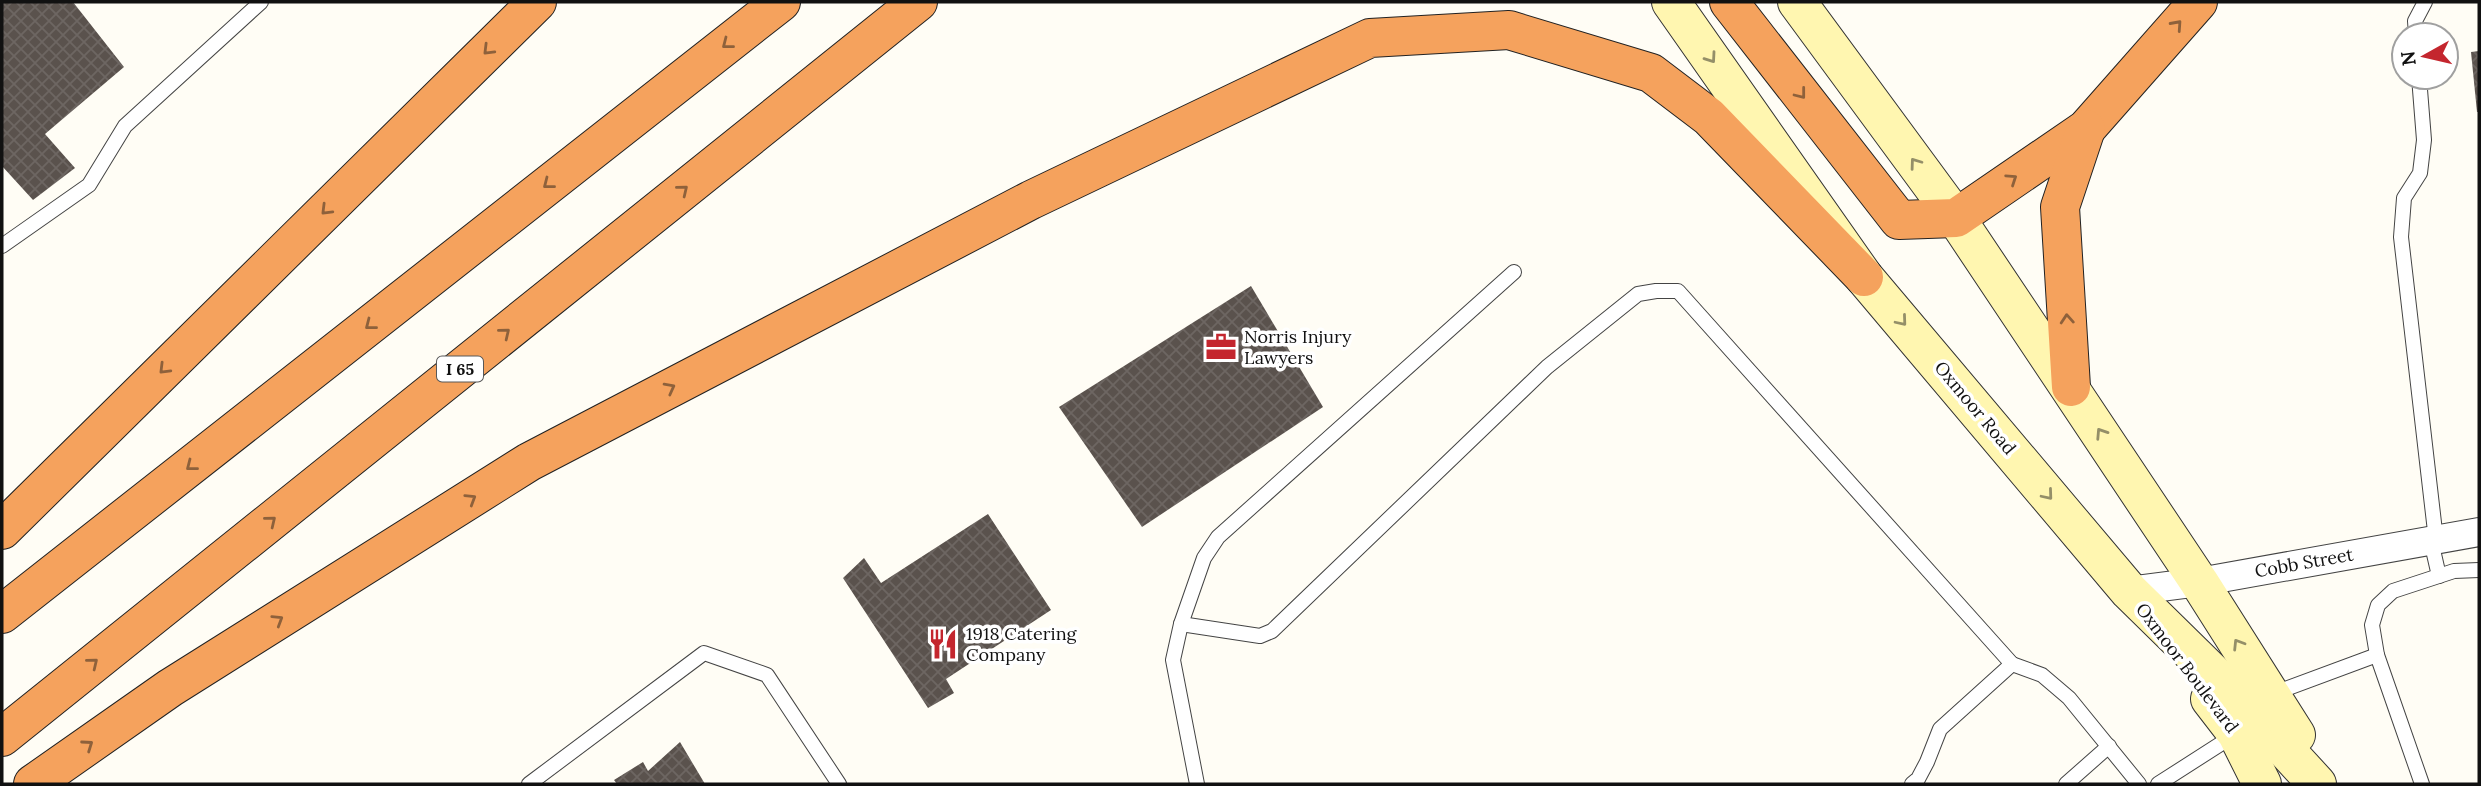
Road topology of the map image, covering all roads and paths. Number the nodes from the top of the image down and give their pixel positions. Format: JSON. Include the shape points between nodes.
{"nodes":[{"id":1,"x":261,"y":2,"type":"edge"},
{"id":2,"x":537,"y":2,"type":"edge"},
{"id":3,"x":781,"y":2,"type":"edge"},
{"id":4,"x":918,"y":2,"type":"edge"},
{"id":5,"x":1671,"y":2,"type":"edge"},
{"id":6,"x":1729,"y":2,"type":"edge"},
{"id":7,"x":1797,"y":2,"type":"edge"},
{"id":8,"x":2198,"y":2,"type":"edge"},
{"id":9,"x":2425,"y":2,"type":"edge"},
{"id":10,"x":2415,"y":21,"type":"edge"},
{"id":11,"x":2419,"y":91,"type":"edge"},
{"id":12,"x":2086,"y":129,"type":"junction"},
{"id":13,"x":1956,"y":218,"type":"junction"},
{"id":14,"x":2,"y":246,"type":"edge"},
{"id":15,"x":1514,"y":272,"type":"dead end"},
{"id":16,"x":1864,"y":276,"type":"junction"},
{"id":17,"x":2071,"y":387,"type":"junction"},
{"id":18,"x":2,"y":530,"type":"edge"},
{"id":19,"x":2479,"y":533,"type":"edge"},
{"id":20,"x":2434,"y":541,"type":"junction"},
{"id":21,"x":2479,"y":570,"type":"edge"},
{"id":22,"x":2439,"y":576,"type":"junction"},
{"id":23,"x":2199,"y":582,"type":"junction"},
{"id":24,"x":2129,"y":591,"type":"junction"},
{"id":25,"x":2,"y":614,"type":"edge"},
{"id":26,"x":1181,"y":624,"type":"junction"},
{"id":27,"x":2377,"y":655,"type":"junction"},
{"id":28,"x":2012,"y":664,"type":"junction"},
{"id":29,"x":2270,"y":694,"type":"junction"},
{"id":30,"x":2237,"y":734,"type":"junction"},
{"id":31,"x":2,"y":737,"type":"edge"},
{"id":32,"x":2109,"y":746,"type":"junction"},
{"id":33,"x":33,"y":784,"type":"edge"},
{"id":34,"x":529,"y":784,"type":"edge"},
{"id":35,"x":839,"y":784,"type":"edge"},
{"id":36,"x":1197,"y":784,"type":"edge"},
{"id":37,"x":1912,"y":784,"type":"edge"},
{"id":38,"x":2066,"y":784,"type":"edge"},
{"id":39,"x":2139,"y":784,"type":"edge"},
{"id":40,"x":2158,"y":784,"type":"edge"},
{"id":41,"x":2262,"y":784,"type":"edge"},
{"id":42,"x":2317,"y":784,"type":"edge"},
{"id":43,"x":2328,"y":784,"type":"edge"},
{"id":44,"x":2422,"y":784,"type":"edge"}],
"edges":[{"from":1,"to":14,"type":"lane","via":[[125,125],[89,185]]},
{"from":2,"to":18,"type":"highway","one_way":true},
{"from":3,"to":25,"type":"highway","one_way":true},
{"from":31,"to":4,"type":"highway","number":"I 65","one_way":true},
{"from":5,"to":16,"type":"main road","name":"Oxmoor Road","one_way":true},
{"from":6,"to":13,"type":"highway","one_way":true,"via":[[1899,220]]},
{"from":13,"to":7,"type":"main road","one_way":true},
{"from":12,"to":8,"type":"highway","one_way":true},
{"from":9,"to":10,"type":"lane"},
{"from":11,"to":20,"type":"lane","via":[[2424,140],[2420,173],[2403,198],[2400,237]]},
{"from":13,"to":12,"type":"highway","one_way":true},
{"from":17,"to":12,"type":"highway","one_way":true,"via":[[2060,207]]},
{"from":13,"to":17,"type":"main road"},
{"from":15,"to":26,"type":"lane","via":[[1219,537],[1204,558]]},
{"from":16,"to":24,"type":"main road","name":"Oxmoor Road","one_way":true},
{"from":33,"to":16,"type":"highway","one_way":true,"via":[[170,688],[529,462],[1031,200],[1370,38],[1509,30],[1651,73],[1709,117]]},
{"from":23,"to":17,"type":"main road","one_way":true},
{"from":19,"to":20,"type":"street","name":"Cobb Street"},
{"from":20,"to":22,"type":"lane"},
{"from":20,"to":23,"type":"street","name":"Cobb Street"},
{"from":21,"to":22,"type":"lane"},
{"from":22,"to":27,"type":"lane","via":[[2393,591],[2378,605],[2372,625]]},
{"from":23,"to":24,"type":"street","name":"Cobb Street"},
{"from":29,"to":23,"type":"main road","one_way":true},
{"from":24,"to":30,"type":"main road","name":"Oxmoor Boulevard"},
{"from":24,"to":42,"type":"main road","name":"Oxmoor Road"},
{"from":26,"to":28,"type":"lane","via":[[1260,636],[1272,631],[1547,367],[1638,294],[1678,291]]},
{"from":26,"to":36,"type":"lane","via":[[1173,660]]},
{"from":27,"to":29,"type":"lane"},
{"from":27,"to":44,"type":"lane"},
{"from":28,"to":32,"type":"lane","via":[[2042,675],[2069,698]]},
{"from":28,"to":37,"type":"lane","via":[[1940,729]]},
{"from":29,"to":43,"type":"main road"},
{"from":30,"to":40,"type":"lane"},
{"from":30,"to":41,"type":"main road","name":"Oxmoor Boulevard"},
{"from":32,"to":38,"type":"lane"},
{"from":32,"to":39,"type":"lane"},
{"from":34,"to":35,"type":"lane","via":[[704,653],[767,675]]}]}
